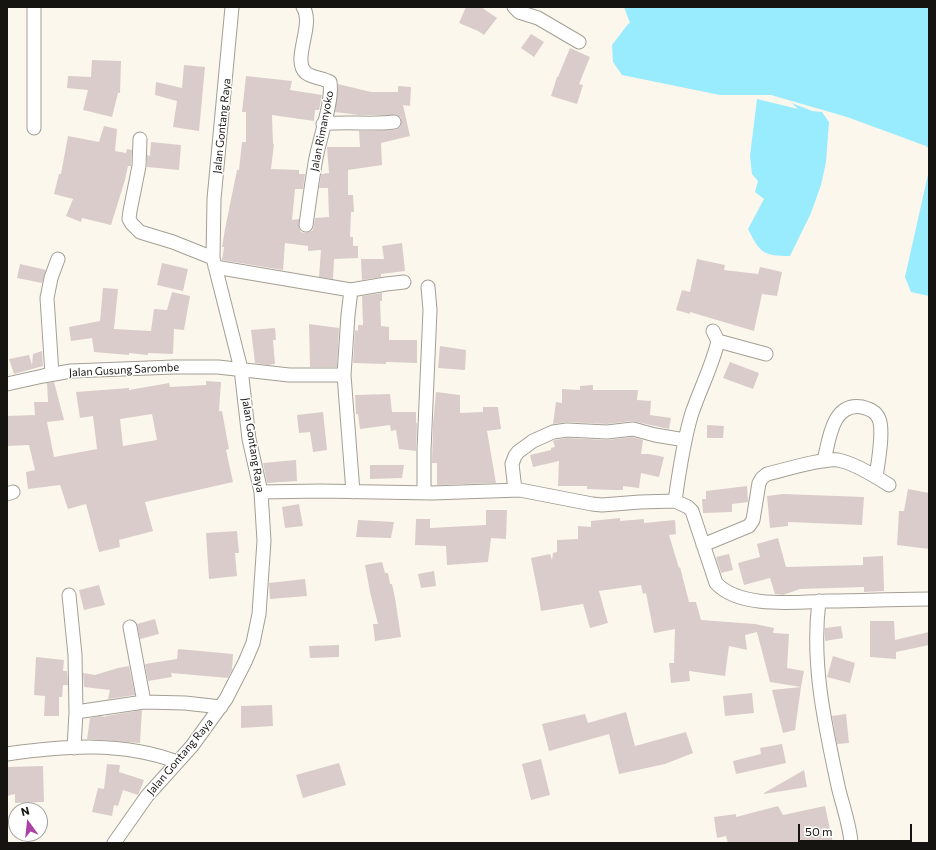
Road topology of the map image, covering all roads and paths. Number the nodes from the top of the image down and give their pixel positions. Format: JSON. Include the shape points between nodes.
{"nodes":[{"id":1,"x":34,"y":7,"type":"edge"},
{"id":2,"x":232,"y":7,"type":"edge"},
{"id":3,"x":514,"y":7,"type":"edge"},
{"id":4,"x":304,"y":8,"type":"edge"},
{"id":5,"x":579,"y":42,"type":"dead end"},
{"id":6,"x":394,"y":122,"type":"dead end"},
{"id":7,"x":323,"y":124,"type":"junction"},
{"id":8,"x":34,"y":128,"type":"dead end"},
{"id":9,"x":140,"y":139,"type":"dead end"},
{"id":10,"x":306,"y":225,"type":"dead end"},
{"id":11,"x":58,"y":259,"type":"dead end"},
{"id":12,"x":214,"y":262,"type":"junction"},
{"id":13,"x":404,"y":282,"type":"dead end"},
{"id":14,"x":428,"y":287,"type":"dead end"},
{"id":15,"x":351,"y":290,"type":"junction"},
{"id":16,"x":766,"y":354,"type":"dead end"},
{"id":17,"x":242,"y":369,"type":"junction"},
{"id":18,"x":52,"y":374,"type":"junction"},
{"id":19,"x":344,"y":375,"type":"junction"},
{"id":20,"x":7,"y":384,"type":"edge"},
{"id":21,"x":685,"y":440,"type":"junction"},
{"id":22,"x":824,"y":461,"type":"junction"},
{"id":23,"x":876,"y":477,"type":"junction"},
{"id":24,"x":889,"y":485,"type":"dead end"},
{"id":25,"x":515,"y":490,"type":"junction"},
{"id":26,"x":261,"y":492,"type":"junction"},
{"id":27,"x":353,"y":492,"type":"junction"},
{"id":28,"x":424,"y":493,"type":"junction"},
{"id":29,"x":675,"y":501,"type":"junction"},
{"id":30,"x":703,"y":545,"type":"junction"},
{"id":31,"x":69,"y":595,"type":"dead end"},
{"id":32,"x":929,"y":599,"type":"edge"},
{"id":33,"x":819,"y":601,"type":"junction"},
{"id":34,"x":130,"y":627,"type":"dead end"},
{"id":35,"x":144,"y":702,"type":"junction"},
{"id":36,"x":220,"y":707,"type":"junction"},
{"id":37,"x":76,"y":712,"type":"junction"},
{"id":38,"x":74,"y":748,"type":"junction"},
{"id":39,"x":7,"y":754,"type":"edge"},
{"id":40,"x":177,"y":762,"type":"junction"},
{"id":41,"x":114,"y":843,"type":"edge"},
{"id":42,"x":851,"y":843,"type":"edge"}],
"edges":[{"from":1,"to":8,"type":"street"},
{"from":2,"to":12,"type":"street","name":"Jalan Gontang Raya","via":[[214,199]]},
{"from":3,"to":5,"type":"street"},
{"from":4,"to":7,"type":"street","name":"Jalan Rimanyoko","via":[[307,17],[302,68],[307,73],[330,82],[331,88]]},
{"from":6,"to":7,"type":"street"},
{"from":7,"to":10,"type":"street","name":"Jalan Rimanyoko"},
{"from":9,"to":12,"type":"street","via":[[139,166],[130,211],[132,224],[140,232],[173,242]]},
{"from":11,"to":18,"type":"street","via":[[51,278],[48,298]]},
{"from":12,"to":15,"type":"street"},
{"from":12,"to":17,"type":"street","name":"Jalan Gontang Raya"},
{"from":13,"to":15,"type":"street"},
{"from":14,"to":28,"type":"street","via":[[430,310]]},
{"from":15,"to":19,"type":"street"},
{"from":16,"to":21,"type":"street","via":[[715,336],[714,356]]},
{"from":17,"to":18,"type":"street","name":"Jalan Gusung Sarombe","via":[[174,367]]},
{"from":17,"to":19,"type":"street","name":"Jalan Gusung Sarombe","via":[[289,375]]},
{"from":17,"to":26,"type":"street","name":"Jalan Gontang Raya","via":[[250,439]]},
{"from":18,"to":20,"type":"street","name":"Jalan Gusung Sarombe"},
{"from":19,"to":27,"type":"street"},
{"from":21,"to":25,"type":"street","via":[[633,428],[608,432],[567,430],[548,434],[533,440],[515,456],[512,464]]},
{"from":21,"to":29,"type":"street"},
{"from":22,"to":23,"type":"street","via":[[838,460],[848,463]]},
{"from":22,"to":23,"type":"street","via":[[834,421],[841,412],[849,408],[870,409],[876,413],[880,427]]},
{"from":22,"to":30,"type":"street","via":[[767,474],[759,483],[753,520],[749,526]]},
{"from":23,"to":24,"type":"street"},
{"from":25,"to":28,"type":"street"},
{"from":25,"to":29,"type":"street","via":[[597,505]]},
{"from":26,"to":27,"type":"street"},
{"from":26,"to":36,"type":"street","name":"Jalan Gontang Raya","via":[[264,541],[259,614],[253,643]]},
{"from":27,"to":28,"type":"street"},
{"from":29,"to":30,"type":"street","via":[[692,511]]},
{"from":30,"to":33,"type":"street","via":[[716,583],[733,594],[767,602]]},
{"from":31,"to":37,"type":"street","via":[[75,655]]},
{"from":32,"to":33,"type":"street"},
{"from":33,"to":42,"type":"street","via":[[816,652],[820,691]]},
{"from":34,"to":35,"type":"street"},
{"from":35,"to":36,"type":"street"},
{"from":35,"to":37,"type":"street"},
{"from":36,"to":40,"type":"street","name":"Jalan Gontang Raya"},
{"from":37,"to":38,"type":"street"},
{"from":38,"to":39,"type":"street"},
{"from":38,"to":40,"type":"street","via":[[127,750]]},
{"from":40,"to":41,"type":"street","name":"Jalan Gontang Raya","via":[[147,796]]}]}
